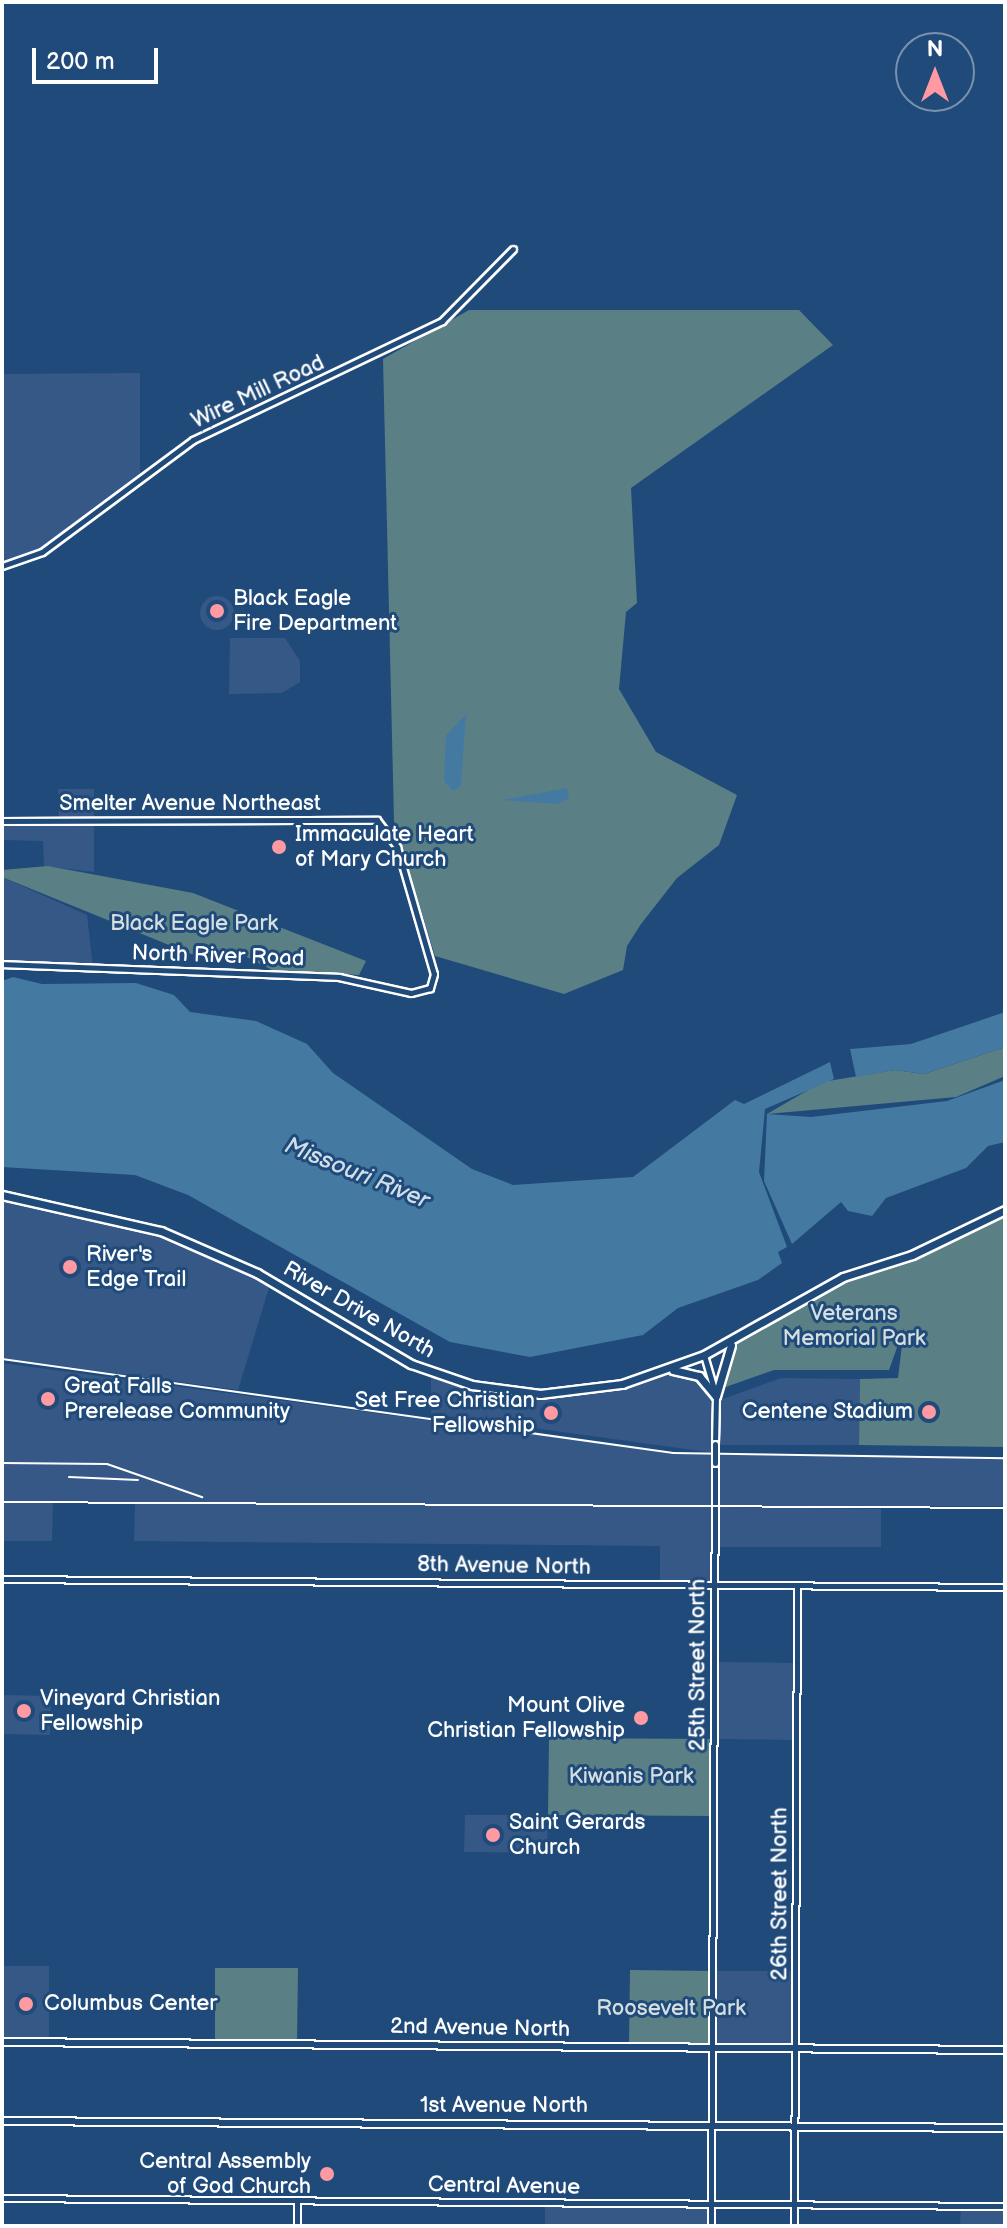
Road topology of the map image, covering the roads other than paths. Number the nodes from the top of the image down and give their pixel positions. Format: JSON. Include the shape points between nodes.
{"nodes":[{"id":1,"x":513,"y":249,"type":"dead end"},
{"id":2,"x":2,"y":566,"type":"edge"},
{"id":3,"x":2,"y":821,"type":"edge"},
{"id":4,"x":2,"y":964,"type":"edge"},
{"id":5,"x":430,"y":988,"type":"joint"},
{"id":6,"x":2,"y":1195,"type":"edge"},
{"id":7,"x":1005,"y":1210,"type":"edge"},
{"id":8,"x":732,"y":1344,"type":"junction"},
{"id":9,"x":704,"y":1355,"type":"junction"},
{"id":10,"x":665,"y":1370,"type":"junction"},
{"id":11,"x":716,"y":1396,"type":"junction"},
{"id":12,"x":2,"y":1579,"type":"edge"},
{"id":13,"x":714,"y":1585,"type":"junction"},
{"id":14,"x":797,"y":1585,"type":"junction"},
{"id":15,"x":1005,"y":1587,"type":"edge"},
{"id":16,"x":2,"y":2042,"type":"edge"},
{"id":17,"x":712,"y":2048,"type":"junction"},
{"id":18,"x":795,"y":2049,"type":"junction"},
{"id":19,"x":1005,"y":2050,"type":"edge"},
{"id":20,"x":2,"y":2121,"type":"edge"},
{"id":21,"x":712,"y":2126,"type":"junction"},
{"id":22,"x":795,"y":2126,"type":"junction"},
{"id":23,"x":1005,"y":2128,"type":"edge"},
{"id":24,"x":2,"y":2198,"type":"edge"},
{"id":25,"x":297,"y":2201,"type":"junction"},
{"id":26,"x":712,"y":2204,"type":"junction"},
{"id":27,"x":795,"y":2204,"type":"junction"},
{"id":28,"x":1005,"y":2206,"type":"edge"},
{"id":29,"x":297,"y":2226,"type":"edge"},
{"id":30,"x":711,"y":2226,"type":"edge"},
{"id":31,"x":794,"y":2226,"type":"edge"}],
"edges":[{"from":1,"to":2,"type":"street","name":"Wire Mill Road","via":[[442,321],[193,440],[56,542]]},
{"from":3,"to":5,"type":"street","name":"Smelter Avenue Northeast","via":[[377,820],[397,847],[434,974]]},
{"from":4,"to":5,"type":"street","name":"North River Road","via":[[339,977],[411,993]]},
{"from":6,"to":10,"type":"main road","name":"River Drive North","via":[[105,1215],[205,1249],[450,1380],[562,1394]]},
{"from":7,"to":8,"type":"main road","name":"River Drive North","via":[[912,1255],[843,1277]]},
{"from":8,"to":9,"type":"main road","name":"River Drive North"},
{"from":8,"to":11,"type":"main road"},
{"from":9,"to":10,"type":"main road","name":"River Drive North"},
{"from":9,"to":11,"type":"street"},
{"from":10,"to":11,"type":"main road","via":[[692,1372]]},
{"from":11,"to":13,"type":"street","name":"25th Street North","bridge":true},
{"from":12,"to":13,"type":"street","name":"8th Avenue North"},
{"from":13,"to":14,"type":"street","name":"8th Avenue North"},
{"from":13,"to":17,"type":"street","name":"25th Street North"},
{"from":14,"to":15,"type":"street","name":"8th Avenue North"},
{"from":14,"to":18,"type":"street","name":"26th Street North"},
{"from":16,"to":17,"type":"main road","name":"2nd Avenue North"},
{"from":17,"to":18,"type":"main road","name":"2nd Avenue North"},
{"from":17,"to":21,"type":"street","name":"25th Street North"},
{"from":18,"to":19,"type":"main road","name":"2nd Avenue North"},
{"from":18,"to":22,"type":"street","name":"26th Street North"},
{"from":20,"to":21,"type":"main road","name":"1st Avenue North"},
{"from":21,"to":22,"type":"main road","name":"1st Avenue North"},
{"from":21,"to":26,"type":"street","name":"25th Street North"},
{"from":22,"to":23,"type":"main road","name":"1st Avenue North"},
{"from":22,"to":27,"type":"street","name":"26th Street North"},
{"from":24,"to":25,"type":"street","name":"Central Avenue"},
{"from":25,"to":26,"type":"street","name":"Central Avenue"},
{"from":25,"to":29,"type":"street"},
{"from":26,"to":27,"type":"street","name":"Central Avenue"},
{"from":26,"to":30,"type":"street","name":"25th Street North"},
{"from":27,"to":28,"type":"street","name":"Central Avenue"},
{"from":27,"to":31,"type":"street","name":"26th Street North"}]}
